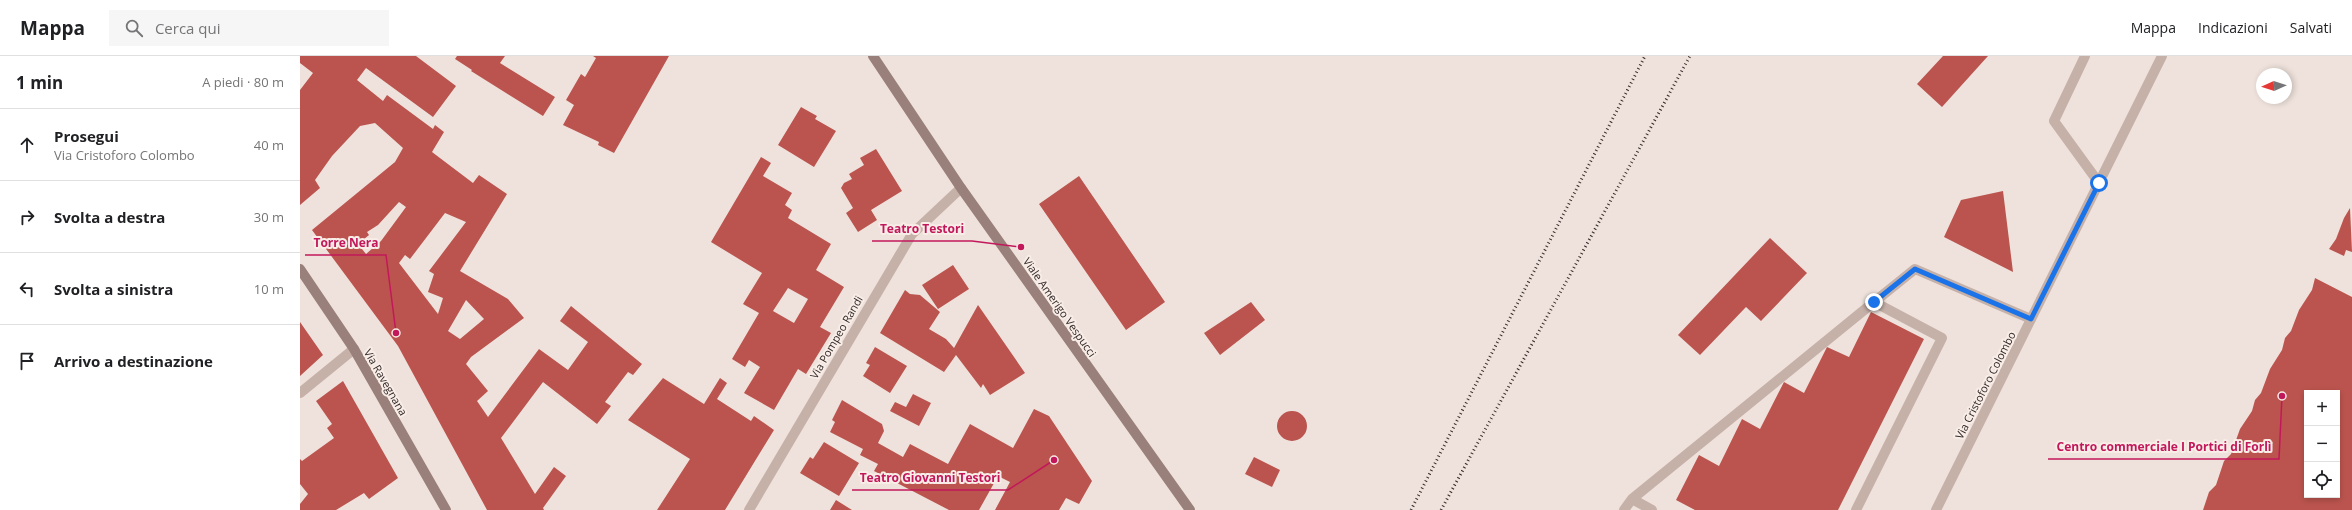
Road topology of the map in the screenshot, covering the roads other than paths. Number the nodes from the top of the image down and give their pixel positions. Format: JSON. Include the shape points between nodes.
{"nodes":[{"id":1,"x":873,"y":56,"type":"edge"},
{"id":2,"x":2085,"y":56,"type":"edge"},
{"id":3,"x":2162,"y":56,"type":"edge"},
{"id":4,"x":2099,"y":183,"type":"junction"},
{"id":5,"x":961,"y":188,"type":"junction"},
{"id":6,"x":300,"y":269,"type":"edge"},
{"id":7,"x":1874,"y":302,"type":"junction"},
{"id":8,"x":2031,"y":319,"type":"junction"},
{"id":9,"x":354,"y":349,"type":"junction"},
{"id":10,"x":300,"y":393,"type":"edge"},
{"id":11,"x":1632,"y":499,"type":"junction"},
{"id":12,"x":446,"y":510,"type":"edge"},
{"id":13,"x":749,"y":510,"type":"edge"},
{"id":14,"x":1190,"y":510,"type":"edge"},
{"id":15,"x":1624,"y":510,"type":"edge"},
{"id":16,"x":1652,"y":510,"type":"edge"},
{"id":17,"x":1856,"y":510,"type":"edge"},
{"id":18,"x":1936,"y":510,"type":"edge"}],
"edges":[{"from":1,"to":5,"type":"main road","name":"Viale Amerigo Vespucci"},
{"from":2,"to":4,"type":"street","via":[[2054,121]]},
{"from":3,"to":4,"type":"street","name":"Via Cristoforo Colombo"},
{"from":4,"to":8,"type":"street","name":"Via Cristoforo Colombo"},
{"from":5,"to":13,"type":"street","name":"Via Pompeo Randi","via":[[912,234]]},
{"from":5,"to":14,"type":"main road","name":"Viale Amerigo Vespucci"},
{"from":6,"to":9,"type":"main road","name":"Via Ravegnana"},
{"from":7,"to":8,"type":"street","via":[[1915,269]]},
{"from":7,"to":11,"type":"street"},
{"from":7,"to":17,"type":"street","via":[[1942,338]]},
{"from":8,"to":18,"type":"street","name":"Via Cristoforo Colombo"},
{"from":9,"to":10,"type":"street"},
{"from":9,"to":12,"type":"main road","name":"Via Ravegnana"},
{"from":11,"to":15,"type":"street"},
{"from":11,"to":16,"type":"street"}]}
